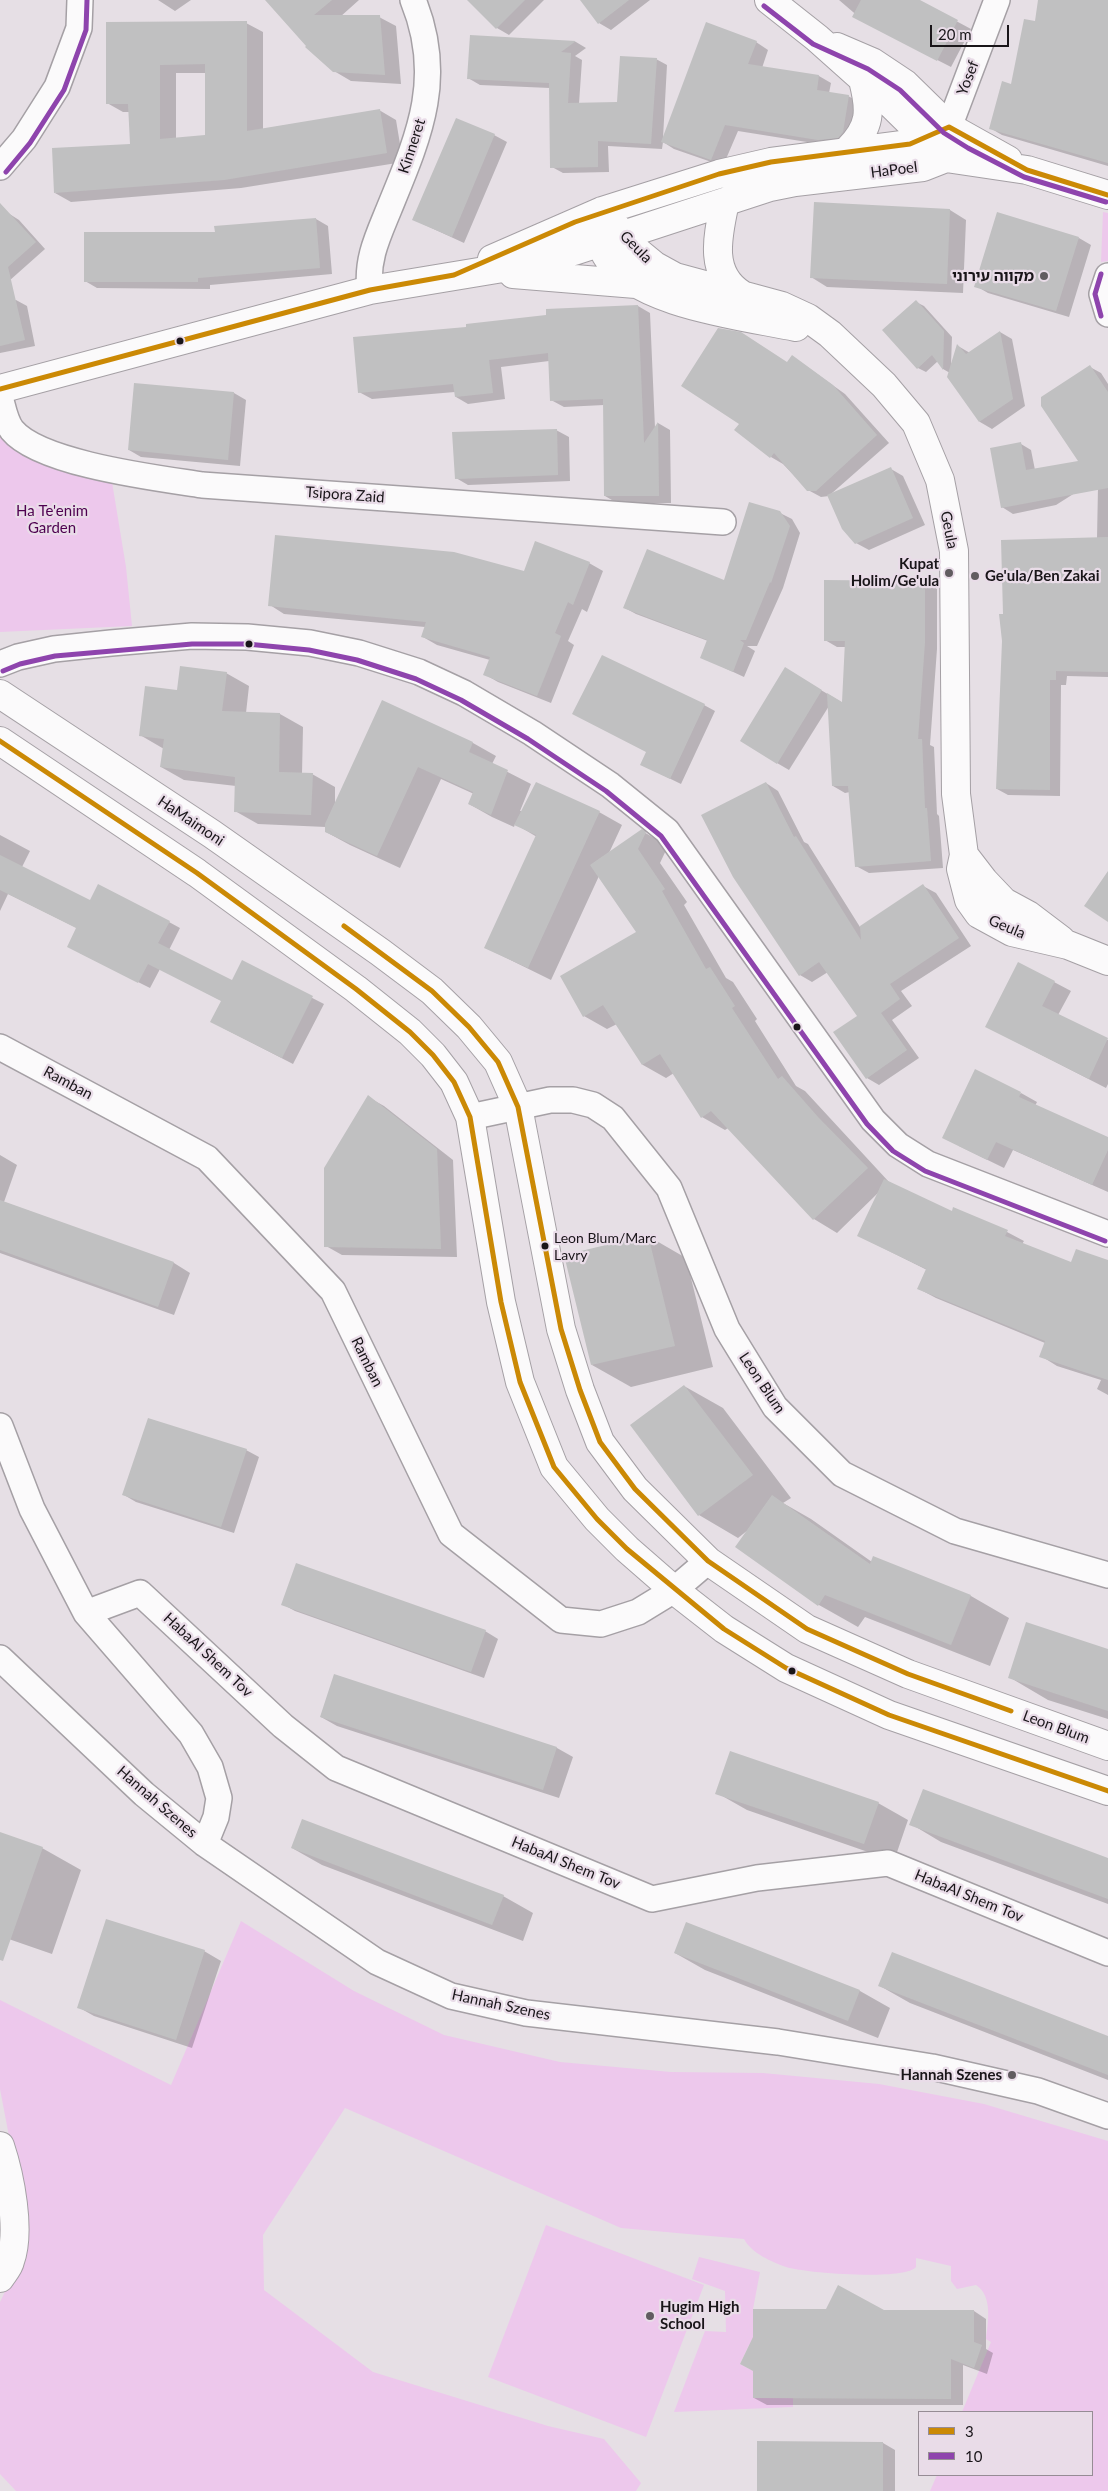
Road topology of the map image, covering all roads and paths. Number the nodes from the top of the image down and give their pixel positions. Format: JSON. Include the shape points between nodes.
{"nodes":[{"id":1,"x":80,"y":0,"type":"edge"},
{"id":2,"x":413,"y":0,"type":"edge"},
{"id":3,"x":769,"y":0,"type":"edge"},
{"id":4,"x":997,"y":0,"type":"edge"},
{"id":5,"x":817,"y":38,"type":"junction"},
{"id":6,"x":863,"y":80,"type":"junction"},
{"id":7,"x":937,"y":133,"type":"junction"},
{"id":8,"x":848,"y":150,"type":"junction"},
{"id":9,"x":946,"y":158,"type":"junction"},
{"id":10,"x":0,"y":167,"type":"edge"},
{"id":11,"x":1027,"y":170,"type":"junction"},
{"id":12,"x":1108,"y":195,"type":"edge"},
{"id":13,"x":725,"y":202,"type":"junction"},
{"id":14,"x":602,"y":212,"type":"junction"},
{"id":15,"x":611,"y":239,"type":"junction"},
{"id":16,"x":484,"y":271,"type":"junction"},
{"id":17,"x":454,"y":275,"type":"junction"},
{"id":18,"x":1108,"y":276,"type":"edge"},
{"id":19,"x":636,"y":284,"type":"junction"},
{"id":20,"x":370,"y":290,"type":"junction"},
{"id":21,"x":741,"y":294,"type":"junction"},
{"id":22,"x":1106,"y":311,"type":"edge"},
{"id":23,"x":830,"y":334,"type":"junction"},
{"id":24,"x":0,"y":389,"type":"edge"},
{"id":25,"x":0,"y":397,"type":"edge"},
{"id":26,"x":723,"y":522,"type":"dead end"},
{"id":27,"x":0,"y":664,"type":"edge"},
{"id":28,"x":0,"y":694,"type":"edge"},
{"id":29,"x":0,"y":741,"type":"edge"},
{"id":30,"x":380,"y":952,"type":"joint"},
{"id":31,"x":1108,"y":961,"type":"edge"},
{"id":32,"x":0,"y":1047,"type":"edge"},
{"id":33,"x":518,"y":1107,"type":"junction"},
{"id":34,"x":470,"y":1117,"type":"junction"},
{"id":35,"x":1108,"y":1234,"type":"edge"},
{"id":36,"x":0,"y":1426,"type":"edge"},
{"id":37,"x":708,"y":1561,"type":"junction"},
{"id":38,"x":1108,"y":1575,"type":"edge"},
{"id":39,"x":674,"y":1590,"type":"junction"},
{"id":40,"x":86,"y":1612,"type":"junction"},
{"id":41,"x":0,"y":1658,"type":"edge"},
{"id":42,"x":1108,"y":1746,"type":"edge"},
{"id":43,"x":1108,"y":1791,"type":"edge"},
{"id":44,"x":205,"y":1844,"type":"junction"},
{"id":45,"x":1108,"y":1954,"type":"edge"},
{"id":46,"x":1108,"y":2116,"type":"edge"},
{"id":47,"x":0,"y":2146,"type":"edge"},
{"id":48,"x":0,"y":2278,"type":"edge"}],
"edges":[{"from":1,"to":10,"type":"street","via":[[79,28],[57,87],[24,139]]},
{"from":2,"to":20,"type":"street","name":"Kinneret","via":[[428,45],[426,102],[398,186],[372,249],[368,272]]},
{"from":3,"to":5,"type":"street"},
{"from":4,"to":7,"type":"street","name":"Yosef"},
{"from":5,"to":6,"type":"street"},
{"from":5,"to":7,"type":"street","via":[[872,62],[905,84]]},
{"from":6,"to":7,"type":"street","via":[[891,104]]},
{"from":6,"to":8,"type":"street","via":[[869,106],[867,123]]},
{"from":7,"to":8,"type":"street","name":"HaPoel","via":[[910,144]]},
{"from":7,"to":9,"type":"street"},
{"from":7,"to":11,"type":"street"},
{"from":8,"to":14,"type":"street","name":"HaPoel","via":[[719,174]]},
{"from":9,"to":11,"type":"street"},
{"from":9,"to":13,"type":"street","name":"HaPoel","via":[[923,167],[795,182]]},
{"from":11,"to":12,"type":"street"},
{"from":13,"to":15,"type":"street","name":"HaPoel"},
{"from":13,"to":21,"type":"street","via":[[718,258],[721,273],[730,287]]},
{"from":14,"to":15,"type":"street","name":"Geula"},
{"from":14,"to":17,"type":"street","name":"HaPoel"},
{"from":15,"to":16,"type":"street","name":"HaPoel","via":[[521,265]]},
{"from":15,"to":19,"type":"street","name":"Geula","via":[[617,270]]},
{"from":15,"to":21,"type":"street","name":"Geula","via":[[675,277]]},
{"from":16,"to":17,"type":"street","name":"HaPoel"},
{"from":16,"to":19,"type":"street"},
{"from":17,"to":20,"type":"street","name":"HaPoel"},
{"from":18,"to":22,"type":"street","via":[[1102,294]]},
{"from":19,"to":23,"type":"street","name":"Geula","via":[[666,297],[714,310]]},
{"from":20,"to":24,"type":"street","name":"HaPoel"},
{"from":21,"to":23,"type":"street","name":"Geula","via":[[782,306],[808,318]]},
{"from":23,"to":31,"type":"street","name":"Geula","via":[[884,385],[916,423],[940,480],[954,551],[956,794],[964,855],[961,869],[970,900],[979,914],[1012,932],[1068,945]]},
{"from":25,"to":26,"type":"street","name":"Tsipora Zaid","via":[[11,429],[21,438],[88,465],[153,478],[202,485]]},
{"from":27,"to":35,"type":"street","via":[[54,649],[192,636],[247,637],[359,653],[419,672],[464,693],[532,733],[610,786],[667,831],[873,1120],[898,1145],[928,1164]]},
{"from":28,"to":30,"type":"street","name":"HaMaimoni","via":[[212,834]]},
{"from":29,"to":34,"type":"street","via":[[196,873],[410,1032],[454,1082]]},
{"from":30,"to":33,"type":"street","name":"Leon Blum","via":[[432,991],[469,1027],[498,1062]]},
{"from":32,"to":39,"type":"street","name":"Ramban","via":[[207,1158],[333,1291],[451,1534],[561,1620],[601,1624],[638,1612]]},
{"from":33,"to":34,"type":"street","name":"Leon Blum"},
{"from":33,"to":37,"type":"street","name":"Leon Blum","via":[[561,1329],[600,1442],[635,1489]]},
{"from":33,"to":38,"type":"street","name":"Leon Blum","via":[[550,1100],[573,1100],[592,1105],[613,1118],[669,1188],[727,1330],[775,1407],[842,1474],[955,1531]]},
{"from":34,"to":39,"type":"street","via":[[499,1292],[520,1382],[554,1467],[597,1519]]},
{"from":36,"to":40,"type":"street","via":[[32,1509]]},
{"from":37,"to":39,"type":"street","name":"Ramban"},
{"from":37,"to":42,"type":"street","name":"Leon Blum","via":[[807,1630],[908,1674]]},
{"from":39,"to":43,"type":"street","via":[[724,1629],[795,1672],[889,1715]]},
{"from":40,"to":44,"type":"street","via":[[191,1734],[210,1767],[219,1798],[216,1817]]},
{"from":40,"to":45,"type":"street","name":"HabaAl Shem Tov","via":[[140,1592],[283,1726],[336,1768],[652,1899],[757,1878],[888,1863]]},
{"from":41,"to":44,"type":"street","name":"Hannah Szenes","via":[[144,1794]]},
{"from":44,"to":46,"type":"street","name":"Hannah Szenes","via":[[377,1962],[451,1996],[526,2013],[778,2042],[932,2067],[1038,2091]]},
{"from":47,"to":48,"type":"street","via":[[10,2189],[14,2242],[10,2262]]}]}
